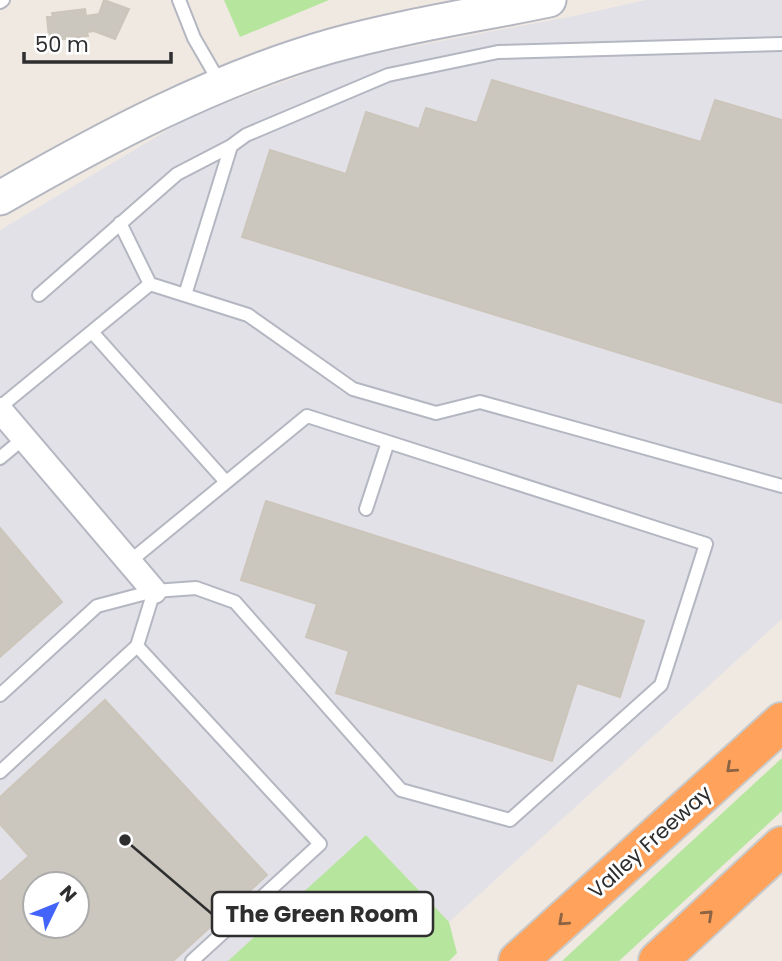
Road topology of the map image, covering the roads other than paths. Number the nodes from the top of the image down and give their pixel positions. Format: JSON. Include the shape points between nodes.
{"nodes":[{"id":1,"x":179,"y":0,"type":"edge"},
{"id":2,"x":549,"y":0,"type":"edge"},
{"id":3,"x":782,"y":44,"type":"edge"},
{"id":4,"x":222,"y":86,"type":"junction"},
{"id":5,"x":231,"y":146,"type":"junction"},
{"id":6,"x":0,"y":198,"type":"edge"},
{"id":7,"x":120,"y":223,"type":"junction"},
{"id":8,"x":150,"y":284,"type":"junction"},
{"id":9,"x":39,"y":295,"type":"dead end"},
{"id":10,"x":185,"y":295,"type":"junction"},
{"id":11,"x":92,"y":332,"type":"junction"},
{"id":12,"x":0,"y":409,"type":"edge"},
{"id":13,"x":23,"y":438,"type":"junction"},
{"id":14,"x":388,"y":442,"type":"junction"},
{"id":15,"x":0,"y":458,"type":"edge"},
{"id":16,"x":226,"y":482,"type":"junction"},
{"id":17,"x":782,"y":486,"type":"edge"},
{"id":18,"x":366,"y":509,"type":"dead end"},
{"id":19,"x":129,"y":562,"type":"junction"},
{"id":20,"x":154,"y":591,"type":"junction"},
{"id":21,"x":137,"y":646,"type":"junction"},
{"id":22,"x":0,"y":695,"type":"edge"},
{"id":23,"x":782,"y":722,"type":"edge"},
{"id":24,"x":0,"y":772,"type":"edge"},
{"id":25,"x":782,"y":846,"type":"edge"},
{"id":26,"x":192,"y":961,"type":"edge"},
{"id":27,"x":519,"y":961,"type":"edge"},
{"id":28,"x":657,"y":961,"type":"edge"}],
"edges":[{"from":1,"to":4,"type":"lane"},
{"from":2,"to":4,"type":"main road","via":[[418,24],[329,47]]},
{"from":3,"to":5,"type":"lane","via":[[498,52],[388,75],[246,135]]},
{"from":4,"to":6,"type":"main road","via":[[85,149]]},
{"from":5,"to":7,"type":"lane","via":[[177,174]]},
{"from":5,"to":10,"type":"lane"},
{"from":7,"to":8,"type":"lane"},
{"from":7,"to":9,"type":"lane"},
{"from":8,"to":10,"type":"lane"},
{"from":8,"to":11,"type":"lane"},
{"from":10,"to":17,"type":"lane","via":[[248,315],[353,389],[436,413],[480,402]]},
{"from":11,"to":12,"type":"lane"},
{"from":11,"to":16,"type":"lane"},
{"from":12,"to":13,"type":"street"},
{"from":13,"to":15,"type":"lane"},
{"from":13,"to":19,"type":"street"},
{"from":14,"to":16,"type":"lane","via":[[307,416]]},
{"from":14,"to":18,"type":"lane"},
{"from":14,"to":20,"type":"lane","via":[[706,544],[660,685],[510,820],[401,789],[235,602],[196,587]]},
{"from":16,"to":19,"type":"lane"},
{"from":19,"to":20,"type":"street"},
{"from":20,"to":21,"type":"lane"},
{"from":20,"to":22,"type":"lane","via":[[97,606]]},
{"from":21,"to":24,"type":"lane"},
{"from":21,"to":26,"type":"lane","via":[[320,844]]},
{"from":23,"to":27,"type":"highway","name":"Valley Freeway","one_way":true},
{"from":28,"to":25,"type":"highway","one_way":true}]}
